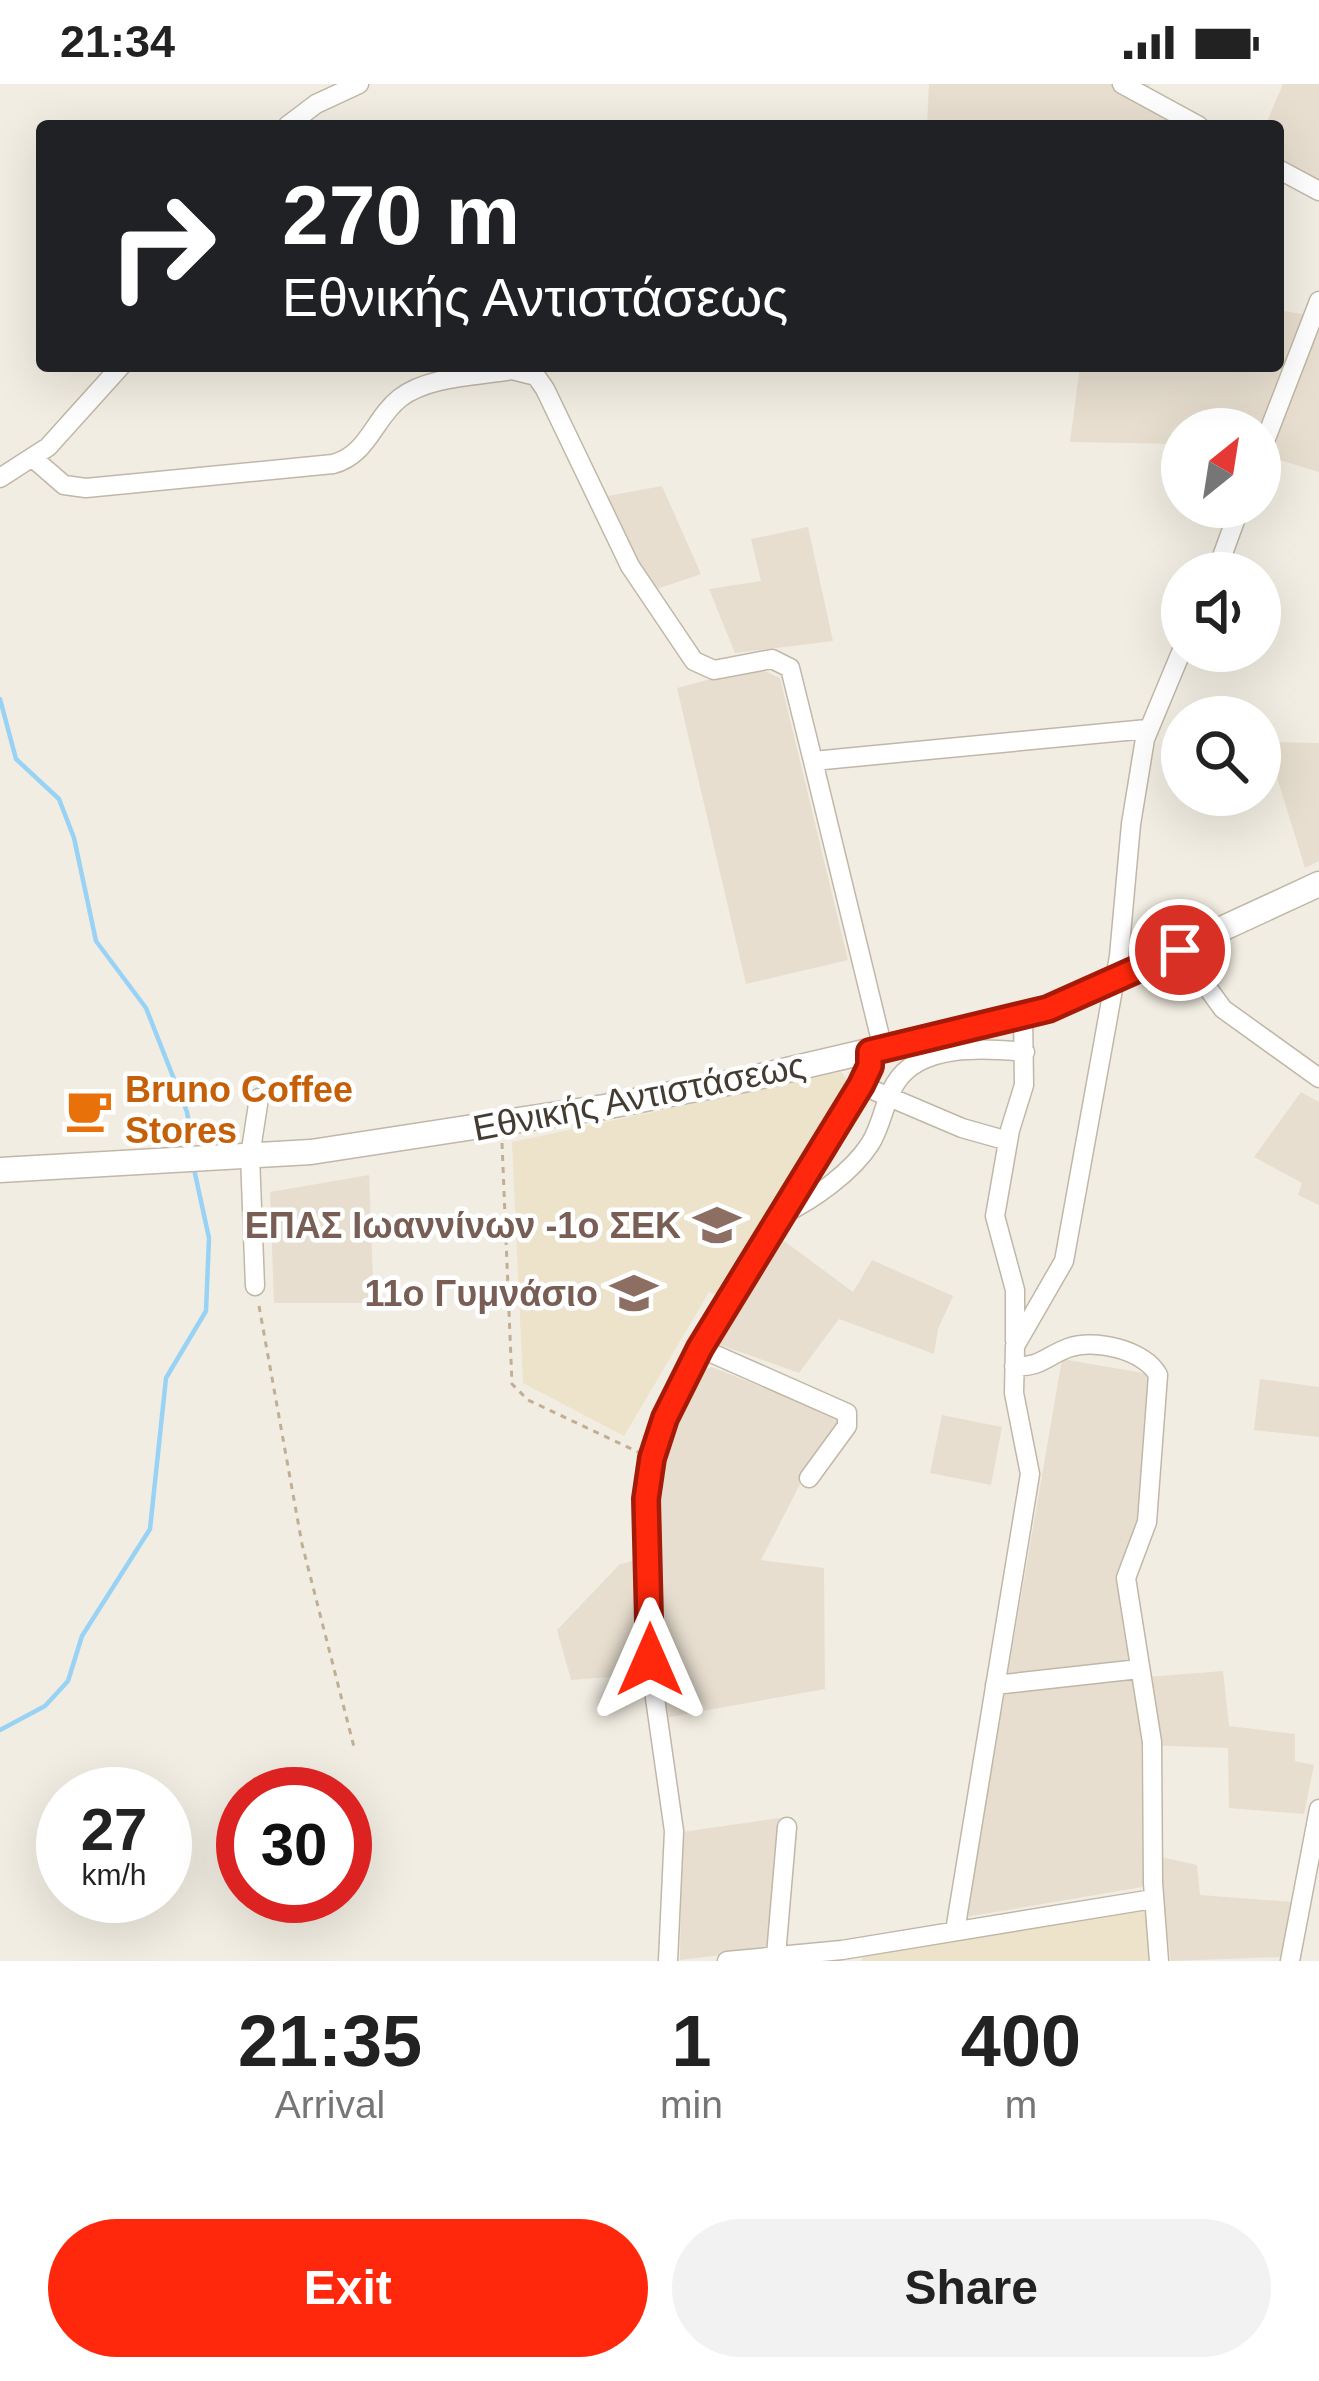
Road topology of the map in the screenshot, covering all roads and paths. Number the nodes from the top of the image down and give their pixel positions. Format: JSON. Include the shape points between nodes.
{"nodes":[{"id":1,"x":359,"y":84,"type":"edge"},
{"id":2,"x":1122,"y":84,"type":"edge"},
{"id":3,"x":295,"y":120,"type":"edge"},
{"id":4,"x":1188,"y":120,"type":"edge"},
{"id":5,"x":1284,"y":172,"type":"edge"},
{"id":6,"x":1319,"y":191,"type":"edge"},
{"id":7,"x":1319,"y":301,"type":"edge"},
{"id":8,"x":115,"y":372,"type":"edge"},
{"id":9,"x":522,"y":372,"type":"edge"},
{"id":10,"x":456,"y":373,"type":"edge"},
{"id":11,"x":1278,"y":408,"type":"edge"},
{"id":12,"x":34,"y":459,"type":"junction"},
{"id":13,"x":0,"y":478,"type":"edge"},
{"id":14,"x":1172,"y":672,"type":"edge"},
{"id":15,"x":1147,"y":729,"type":"junction"},
{"id":16,"x":813,"y":761,"type":"junction"},
{"id":17,"x":1319,"y":884,"type":"edge"},
{"id":18,"x":1180,"y":950,"type":"junction"},
{"id":19,"x":1115,"y":980,"type":"junction"},
{"id":20,"x":1023,"y":1016,"type":"junction"},
{"id":21,"x":876,"y":1050,"type":"junction"},
{"id":22,"x":1025,"y":1052,"type":"junction"},
{"id":23,"x":1319,"y":1078,"type":"edge"},
{"id":24,"x":861,"y":1085,"type":"junction"},
{"id":25,"x":890,"y":1097,"type":"junction"},
{"id":26,"x":259,"y":1098,"type":"dead end"},
{"id":27,"x":499,"y":1124,"type":"junction"},
{"id":28,"x":1008,"y":1141,"type":"junction"},
{"id":29,"x":250,"y":1156,"type":"junction"},
{"id":30,"x":0,"y":1170,"type":"edge"},
{"id":31,"x":779,"y":1215,"type":"junction"},
{"id":32,"x":256,"y":1286,"type":"joint"},
{"id":33,"x":700,"y":1348,"type":"junction"},
{"id":34,"x":1015,"y":1356,"type":"junction"},
{"id":35,"x":652,"y":1458,"type":"junction"},
{"id":36,"x":809,"y":1478,"type":"dead end"},
{"id":37,"x":1139,"y":1670,"type":"junction"},
{"id":38,"x":995,"y":1685,"type":"junction"},
{"id":39,"x":353,"y":1748,"type":"dead end"},
{"id":40,"x":1319,"y":1809,"type":"edge"},
{"id":41,"x":787,"y":1828,"type":"dead end"},
{"id":42,"x":1154,"y":1899,"type":"junction"},
{"id":43,"x":955,"y":1931,"type":"junction"},
{"id":44,"x":776,"y":1955,"type":"junction"},
{"id":45,"x":668,"y":1961,"type":"edge"},
{"id":46,"x":728,"y":1961,"type":"edge"},
{"id":47,"x":1159,"y":1961,"type":"edge"},
{"id":48,"x":1290,"y":1961,"type":"edge"}],
"edges":[{"from":1,"to":3,"type":"street"},
{"from":2,"to":4,"type":"street"},
{"from":5,"to":6,"type":"street"},
{"from":7,"to":11,"type":"street"},
{"from":8,"to":12,"type":"street"},
{"from":9,"to":16,"type":"street","via":[[540,380],[630,566],[702,667],[772,659],[790,668]]},
{"from":10,"to":12,"type":"street","via":[[400,398],[353,456],[333,464],[86,488],[64,485]]},
{"from":12,"to":13,"type":"street"},
{"from":14,"to":15,"type":"street"},
{"from":15,"to":16,"type":"street"},
{"from":15,"to":19,"type":"street"},
{"from":16,"to":21,"type":"street"},
{"from":17,"to":18,"type":"street","name":"Εθνικής Αντιστάσεως"},
{"from":18,"to":19,"type":"street","name":"Εθνικής Αντιστάσεως"},
{"from":18,"to":23,"type":"street","via":[[1223,1009]]},
{"from":19,"to":20,"type":"street","name":"Εθνικής Αντιστάσεως"},
{"from":19,"to":34,"type":"street","via":[[1064,1261]]},
{"from":20,"to":21,"type":"street","name":"Εθνικής Αντιστάσεως"},
{"from":20,"to":22,"type":"street"},
{"from":21,"to":24,"type":"street"},
{"from":21,"to":27,"type":"street","name":"Εθνικής Αντιστάσεως"},
{"from":22,"to":25,"type":"street","via":[[929,1058],[902,1075]]},
{"from":22,"to":28,"type":"street"},
{"from":24,"to":25,"type":"street"},
{"from":24,"to":31,"type":"street"},
{"from":25,"to":28,"type":"street"},
{"from":25,"to":31,"type":"street","via":[[855,1163]]},
{"from":26,"to":29,"type":"street"},
{"from":27,"to":29,"type":"street","name":"Εθνικής Αντιστάσεως"},
{"from":27,"to":35,"type":"path","via":[[512,1384],[528,1400]]},
{"from":28,"to":34,"type":"street","via":[[995,1216],[1016,1290]]},
{"from":29,"to":30,"type":"street","name":"Εθνικής Αντιστάσεως"},
{"from":29,"to":32,"type":"street"},
{"from":31,"to":33,"type":"street"},
{"from":32,"to":39,"type":"path","via":[[302,1544]]},
{"from":33,"to":35,"type":"street"},
{"from":33,"to":36,"type":"street","via":[[848,1415]]},
{"from":34,"to":37,"type":"street","via":[[1038,1366],[1076,1346],[1128,1352],[1156,1370],[1147,1522],[1126,1573]]},
{"from":34,"to":38,"type":"street","via":[[1030,1474]]},
{"from":35,"to":45,"type":"street","via":[[645,1512],[651,1670],[674,1831]]},
{"from":37,"to":38,"type":"street"},
{"from":37,"to":42,"type":"street","via":[[1152,1742]]},
{"from":38,"to":43,"type":"street"},
{"from":40,"to":48,"type":"street"},
{"from":41,"to":44,"type":"street"},
{"from":42,"to":43,"type":"street"},
{"from":42,"to":47,"type":"street"},
{"from":43,"to":44,"type":"street"},
{"from":44,"to":46,"type":"street"}]}
